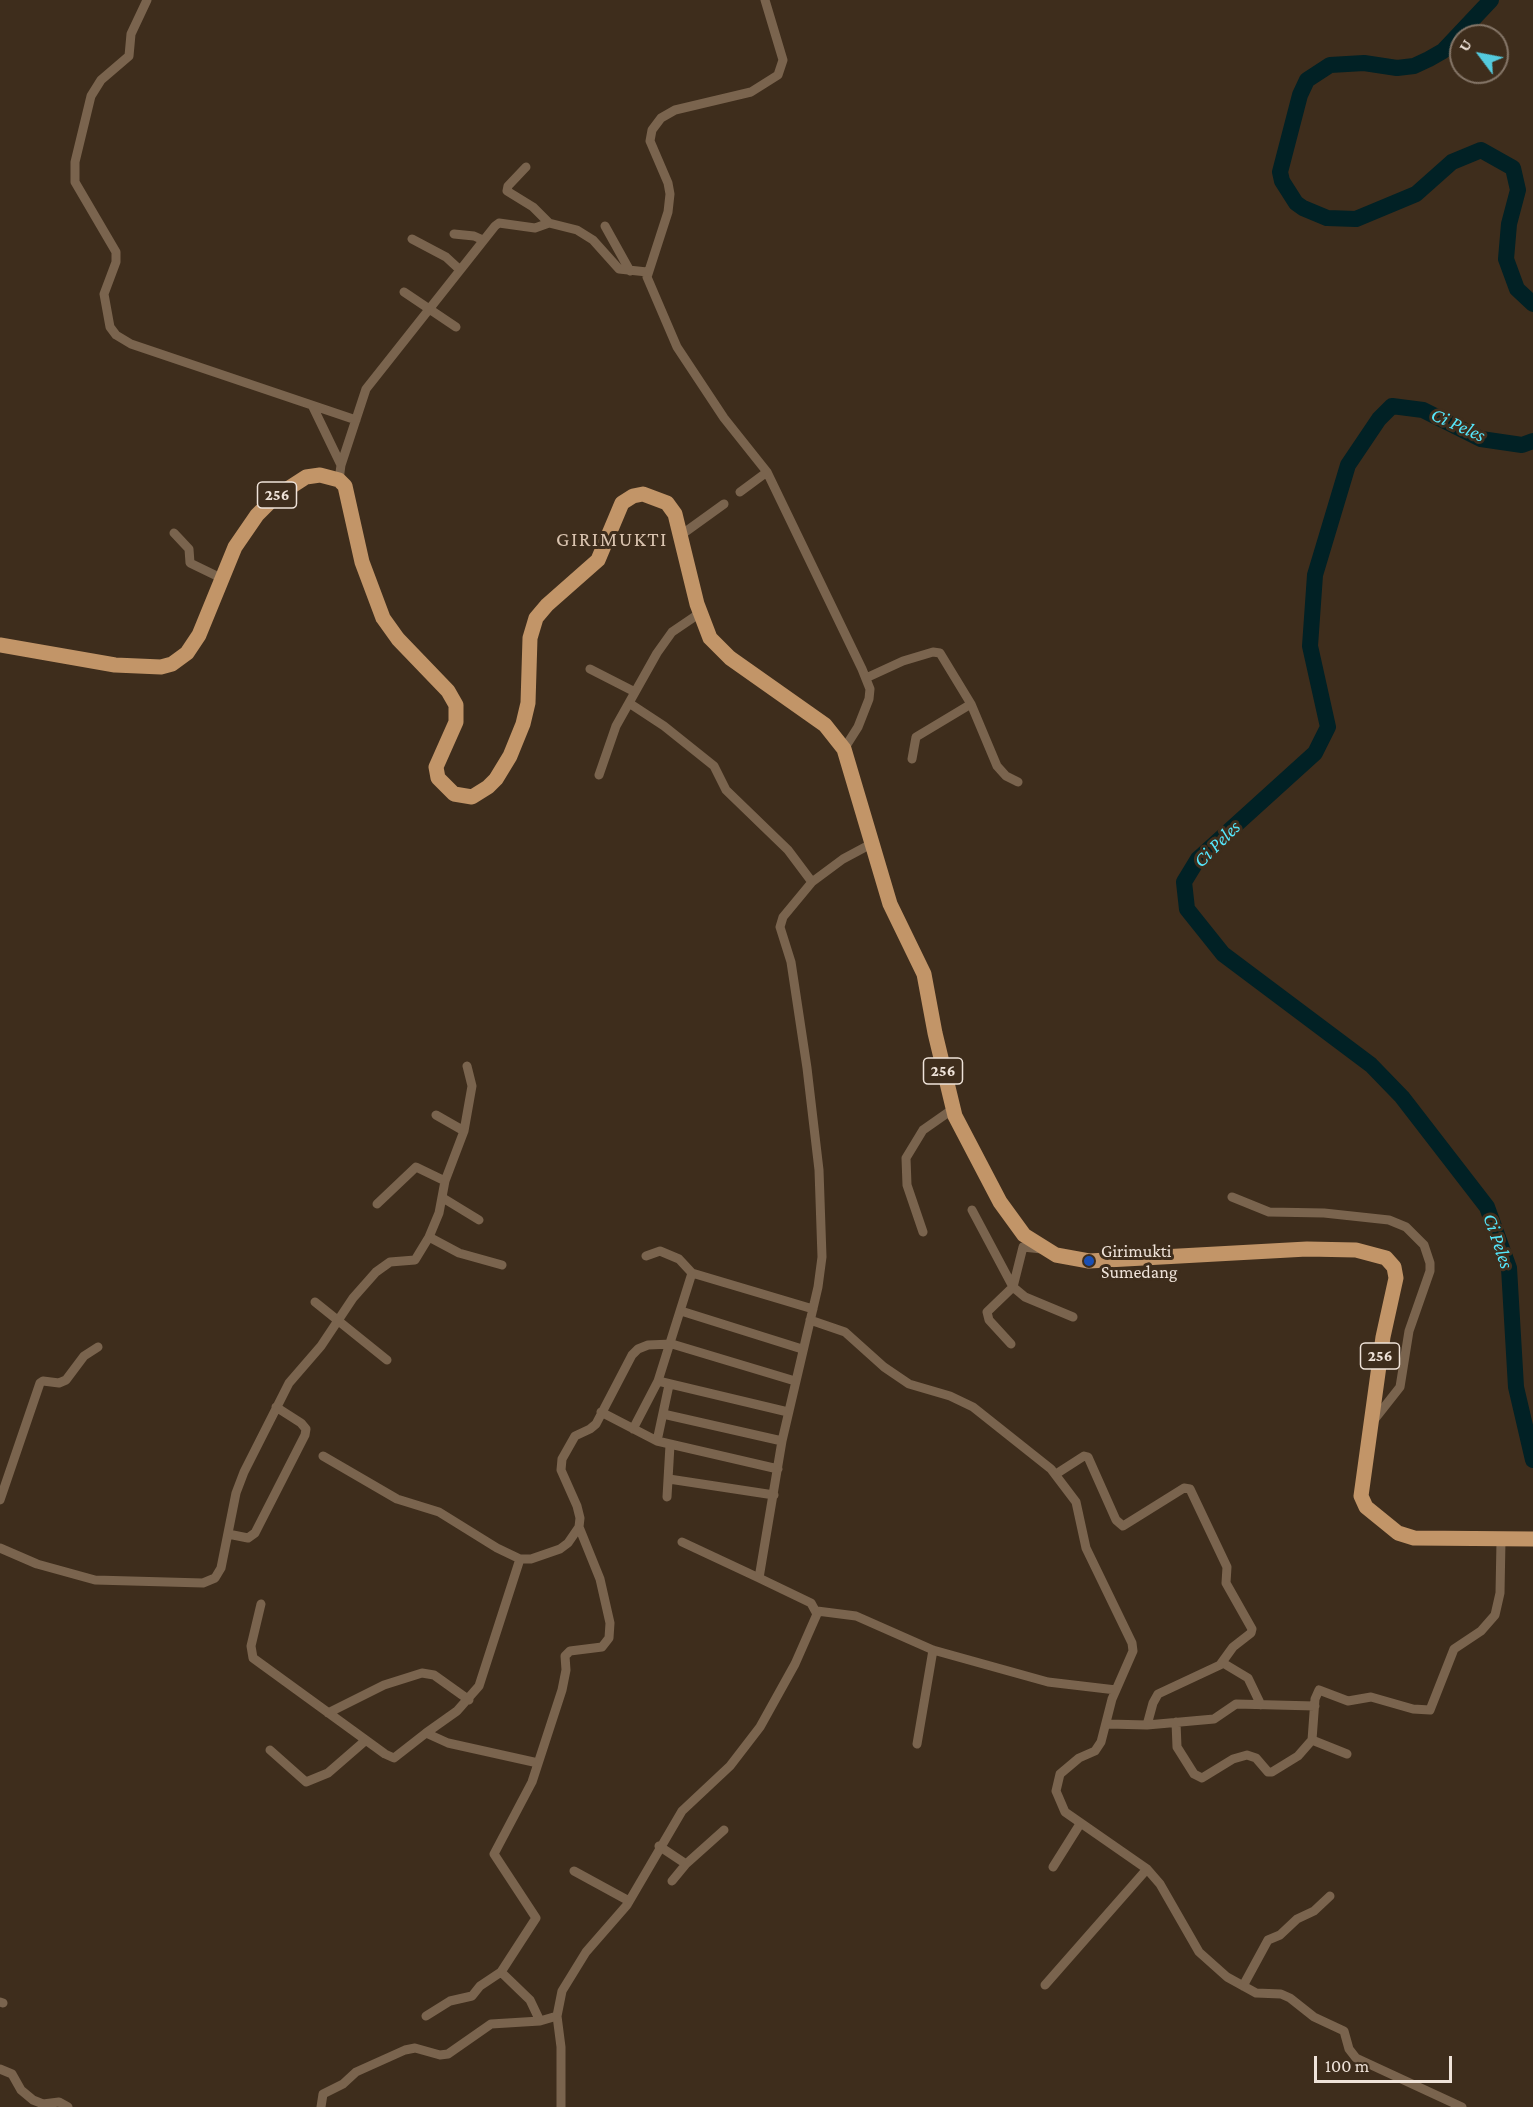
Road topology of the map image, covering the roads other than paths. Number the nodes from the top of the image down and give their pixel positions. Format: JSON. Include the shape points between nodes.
{"nodes":[{"id":1,"x":147,"y":0,"type":"edge"},
{"id":2,"x":765,"y":0,"type":"edge"},
{"id":3,"x":526,"y":167,"type":"dead end"},
{"id":4,"x":549,"y":223,"type":"junction"},
{"id":5,"x":605,"y":225,"type":"dead end"},
{"id":6,"x":454,"y":234,"type":"dead end"},
{"id":7,"x":412,"y":239,"type":"dead end"},
{"id":8,"x":483,"y":240,"type":"junction"},
{"id":9,"x":459,"y":269,"type":"junction"},
{"id":10,"x":630,"y":271,"type":"junction"},
{"id":11,"x":647,"y":272,"type":"junction"},
{"id":12,"x":404,"y":291,"type":"dead end"},
{"id":13,"x":428,"y":308,"type":"junction"},
{"id":14,"x":456,"y":327,"type":"dead end"},
{"id":15,"x":313,"y":407,"type":"junction"},
{"id":16,"x":356,"y":420,"type":"junction"},
{"id":17,"x":340,"y":472,"type":"junction"},
{"id":18,"x":767,"y":472,"type":"junction"},
{"id":19,"x":740,"y":492,"type":"dead end"},
{"id":20,"x":724,"y":504,"type":"dead end"},
{"id":21,"x":174,"y":532,"type":"dead end"},
{"id":22,"x":681,"y":535,"type":"junction"},
{"id":23,"x":221,"y":578,"type":"junction"},
{"id":24,"x":700,"y":613,"type":"junction"},
{"id":25,"x":0,"y":645,"type":"edge"},
{"id":26,"x":590,"y":669,"type":"dead end"},
{"id":27,"x":866,"y":678,"type":"junction"},
{"id":28,"x":635,"y":692,"type":"junction"},
{"id":29,"x":628,"y":703,"type":"junction"},
{"id":30,"x":971,"y":704,"type":"junction"},
{"id":31,"x":844,"y":749,"type":"junction"},
{"id":32,"x":912,"y":759,"type":"dead end"},
{"id":33,"x":599,"y":775,"type":"dead end"},
{"id":34,"x":1018,"y":782,"type":"dead end"},
{"id":35,"x":871,"y":844,"type":"junction"},
{"id":36,"x":812,"y":882,"type":"junction"},
{"id":37,"x":466,"y":1066,"type":"dead end"},
{"id":38,"x":953,"y":1109,"type":"junction"},
{"id":39,"x":436,"y":1115,"type":"dead end"},
{"id":40,"x":464,"y":1131,"type":"junction"},
{"id":41,"x":445,"y":1181,"type":"junction"},
{"id":42,"x":1232,"y":1197,"type":"dead end"},
{"id":43,"x":443,"y":1198,"type":"junction"},
{"id":44,"x":377,"y":1204,"type":"dead end"},
{"id":45,"x":972,"y":1210,"type":"dead end"},
{"id":46,"x":479,"y":1220,"type":"dead end"},
{"id":47,"x":923,"y":1232,"type":"dead end"},
{"id":48,"x":429,"y":1237,"type":"junction"},
{"id":49,"x":1044,"y":1249,"type":"junction"},
{"id":50,"x":646,"y":1256,"type":"dead end"},
{"id":51,"x":502,"y":1265,"type":"dead end"},
{"id":52,"x":692,"y":1273,"type":"junction"},
{"id":53,"x":1013,"y":1287,"type":"junction"},
{"id":54,"x":315,"y":1302,"type":"dead end"},
{"id":55,"x":813,"y":1309,"type":"junction"},
{"id":56,"x":681,"y":1311,"type":"junction"},
{"id":57,"x":1073,"y":1317,"type":"dead end"},
{"id":58,"x":337,"y":1320,"type":"junction"},
{"id":59,"x":810,"y":1320,"type":"junction"},
{"id":60,"x":672,"y":1344,"type":"junction"},
{"id":61,"x":1011,"y":1344,"type":"dead end"},
{"id":62,"x":98,"y":1347,"type":"dead end"},
{"id":63,"x":802,"y":1349,"type":"junction"},
{"id":64,"x":387,"y":1360,"type":"dead end"},
{"id":65,"x":795,"y":1381,"type":"junction"},
{"id":66,"x":658,"y":1382,"type":"junction"},
{"id":67,"x":669,"y":1385,"type":"junction"},
{"id":68,"x":276,"y":1407,"type":"junction"},
{"id":69,"x":601,"y":1412,"type":"junction"},
{"id":70,"x":788,"y":1412,"type":"junction"},
{"id":71,"x":663,"y":1414,"type":"junction"},
{"id":72,"x":1372,"y":1421,"type":"junction"},
{"id":73,"x":633,"y":1429,"type":"junction"},
{"id":74,"x":782,"y":1440,"type":"junction"},
{"id":75,"x":657,"y":1442,"type":"junction"},
{"id":76,"x":670,"y":1445,"type":"junction"},
{"id":77,"x":323,"y":1456,"type":"dead end"},
{"id":78,"x":778,"y":1470,"type":"junction"},
{"id":79,"x":1056,"y":1474,"type":"junction"},
{"id":80,"x":669,"y":1479,"type":"junction"},
{"id":81,"x":774,"y":1495,"type":"junction"},
{"id":82,"x":667,"y":1497,"type":"dead end"},
{"id":83,"x":0,"y":1500,"type":"edge"},
{"id":84,"x":579,"y":1527,"type":"junction"},
{"id":85,"x":228,"y":1534,"type":"junction"},
{"id":86,"x":1527,"y":1539,"type":"edge"},
{"id":87,"x":1501,"y":1541,"type":"junction"},
{"id":88,"x":682,"y":1542,"type":"dead end"},
{"id":89,"x":0,"y":1548,"type":"edge"},
{"id":90,"x":520,"y":1559,"type":"junction"},
{"id":91,"x":759,"y":1578,"type":"junction"},
{"id":92,"x":261,"y":1604,"type":"dead end"},
{"id":93,"x":817,"y":1611,"type":"junction"},
{"id":94,"x":933,"y":1650,"type":"junction"},
{"id":95,"x":1223,"y":1663,"type":"junction"},
{"id":96,"x":1116,"y":1690,"type":"junction"},
{"id":97,"x":469,"y":1700,"type":"junction"},
{"id":98,"x":1261,"y":1705,"type":"junction"},
{"id":99,"x":1315,"y":1706,"type":"junction"},
{"id":100,"x":328,"y":1713,"type":"junction"},
{"id":101,"x":1176,"y":1722,"type":"junction"},
{"id":102,"x":1107,"y":1724,"type":"junction"},
{"id":103,"x":1147,"y":1725,"type":"junction"},
{"id":104,"x":426,"y":1733,"type":"junction"},
{"id":105,"x":366,"y":1740,"type":"junction"},
{"id":106,"x":1312,"y":1740,"type":"junction"},
{"id":107,"x":916,"y":1744,"type":"dead end"},
{"id":108,"x":270,"y":1750,"type":"dead end"},
{"id":109,"x":1347,"y":1754,"type":"dead end"},
{"id":110,"x":538,"y":1763,"type":"junction"},
{"id":111,"x":1080,"y":1824,"type":"junction"},
{"id":112,"x":724,"y":1830,"type":"dead end"},
{"id":113,"x":659,"y":1846,"type":"junction"},
{"id":114,"x":686,"y":1864,"type":"junction"},
{"id":115,"x":1053,"y":1867,"type":"dead end"},
{"id":116,"x":1147,"y":1869,"type":"junction"},
{"id":117,"x":574,"y":1871,"type":"dead end"},
{"id":118,"x":672,"y":1881,"type":"dead end"},
{"id":119,"x":1330,"y":1896,"type":"dead end"},
{"id":120,"x":629,"y":1901,"type":"junction"},
{"id":121,"x":501,"y":1972,"type":"junction"},
{"id":122,"x":1045,"y":1985,"type":"dead end"},
{"id":123,"x":1243,"y":1986,"type":"junction"},
{"id":124,"x":426,"y":2016,"type":"dead end"},
{"id":125,"x":557,"y":2016,"type":"junction"},
{"id":126,"x":540,"y":2020,"type":"junction"},
{"id":127,"x":0,"y":2069,"type":"edge"},
{"id":128,"x":68,"y":2107,"type":"edge"},
{"id":129,"x":321,"y":2107,"type":"edge"},
{"id":130,"x":561,"y":2107,"type":"edge"},
{"id":131,"x":1462,"y":2107,"type":"edge"}],
"edges":[{"from":1,"to":15,"type":"street","via":[[131,34],[129,56],[101,80],[91,96],[75,162],[75,183],[116,252],[104,294],[110,327],[131,344]]},
{"from":2,"to":11,"type":"street","via":[[783,60],[778,75],[751,92],[675,110],[661,118],[652,130],[650,141],[670,194],[665,222]]},
{"from":3,"to":4,"type":"street","via":[[507,191],[533,207]]},
{"from":4,"to":8,"type":"street","via":[[536,228],[499,223]]},
{"from":4,"to":10,"type":"street","via":[[584,233],[615,265]]},
{"from":5,"to":10,"type":"street"},
{"from":6,"to":8,"type":"street"},
{"from":7,"to":9,"type":"street","via":[[446,257]]},
{"from":8,"to":9,"type":"street"},
{"from":9,"to":13,"type":"street"},
{"from":10,"to":11,"type":"street"},
{"from":11,"to":18,"type":"street","via":[[647,284],[677,347],[724,418]]},
{"from":12,"to":13,"type":"street"},
{"from":13,"to":14,"type":"street"},
{"from":13,"to":16,"type":"street","via":[[366,389]]},
{"from":15,"to":16,"type":"street"},
{"from":15,"to":17,"type":"street"},
{"from":16,"to":17,"type":"street"},
{"from":17,"to":22,"type":"main road","number":"256","via":[[358,549],[383,618],[456,705],[456,722],[436,772],[445,787],[459,797],[472,797],[488,788],[510,756],[528,703],[532,628],[547,605],[598,560],[622,503],[643,494],[667,503],[674,511]]},
{"from":17,"to":23,"type":"main road","number":"256","via":[[306,477],[275,497],[244,533]]},
{"from":18,"to":19,"type":"street"},
{"from":18,"to":27,"type":"street"},
{"from":20,"to":22,"type":"street"},
{"from":21,"to":23,"type":"street","via":[[189,549],[190,563]]},
{"from":22,"to":24,"type":"main road","number":"256"},
{"from":23,"to":25,"type":"main road","number":"256","via":[[194,644],[180,659],[161,667],[115,665]]},
{"from":24,"to":28,"type":"street","via":[[672,632]]},
{"from":24,"to":31,"type":"main road","number":"256","via":[[710,638],[722,651],[825,725]]},
{"from":26,"to":28,"type":"street"},
{"from":27,"to":30,"type":"street","via":[[894,664],[938,652]]},
{"from":27,"to":31,"type":"street","via":[[870,699]]},
{"from":28,"to":29,"type":"street"},
{"from":29,"to":33,"type":"street"},
{"from":29,"to":36,"type":"street","via":[[714,766],[726,790],[788,850]]},
{"from":30,"to":32,"type":"street","via":[[916,737]]},
{"from":30,"to":34,"type":"street","via":[[997,766]]},
{"from":31,"to":35,"type":"main road","number":"256"},
{"from":35,"to":36,"type":"street"},
{"from":35,"to":38,"type":"main road","number":"256","via":[[892,909],[924,974]]},
{"from":36,"to":55,"type":"street","via":[[783,917],[780,927],[791,962],[819,1170],[822,1257]]},
{"from":37,"to":40,"type":"street","via":[[472,1086]]},
{"from":38,"to":47,"type":"street","via":[[923,1130],[906,1158],[907,1185]]},
{"from":38,"to":49,"type":"main road","number":"256","via":[[1007,1214],[1024,1235]]},
{"from":39,"to":40,"type":"street"},
{"from":40,"to":41,"type":"street"},
{"from":41,"to":43,"type":"street"},
{"from":41,"to":44,"type":"street","via":[[416,1167]]},
{"from":42,"to":72,"type":"street","via":[[1269,1212],[1389,1220],[1406,1227],[1424,1245],[1430,1271],[1409,1331],[1400,1387]]},
{"from":43,"to":46,"type":"street"},
{"from":43,"to":48,"type":"street"},
{"from":45,"to":53,"type":"street"},
{"from":48,"to":51,"type":"street","via":[[459,1253]]},
{"from":48,"to":58,"type":"street","via":[[415,1260],[390,1262],[376,1272]]},
{"from":49,"to":53,"type":"street","via":[[1023,1247]]},
{"from":49,"to":72,"type":"main road","number":"256","via":[[1066,1258],[1089,1261],[1307,1249],[1381,1255],[1392,1264],[1395,1278]]},
{"from":50,"to":52,"type":"street","via":[[654,1251],[674,1255]]},
{"from":52,"to":55,"type":"street"},
{"from":52,"to":56,"type":"street"},
{"from":53,"to":57,"type":"street","via":[[1025,1297]]},
{"from":53,"to":61,"type":"street","via":[[990,1308],[987,1316]]},
{"from":54,"to":58,"type":"street"},
{"from":55,"to":59,"type":"street"},
{"from":56,"to":60,"type":"street"},
{"from":56,"to":63,"type":"street"},
{"from":58,"to":64,"type":"street"},
{"from":58,"to":68,"type":"street","via":[[321,1346],[296,1372]]},
{"from":59,"to":63,"type":"street"},
{"from":59,"to":79,"type":"street","via":[[845,1332],[909,1384],[973,1407]]},
{"from":60,"to":65,"type":"street"},
{"from":60,"to":66,"type":"street"},
{"from":60,"to":69,"type":"street","via":[[648,1344],[632,1355]]},
{"from":62,"to":83,"type":"street","via":[[84,1356],[66,1380],[40,1383]]},
{"from":63,"to":65,"type":"street"},
{"from":65,"to":70,"type":"street"},
{"from":66,"to":67,"type":"street"},
{"from":66,"to":73,"type":"street"},
{"from":67,"to":70,"type":"street"},
{"from":67,"to":71,"type":"street"},
{"from":68,"to":85,"type":"street","via":[[240,1482]]},
{"from":68,"to":85,"type":"street","via":[[301,1423],[305,1435],[255,1533],[248,1538]]},
{"from":69,"to":73,"type":"street"},
{"from":69,"to":84,"type":"street","via":[[593,1427],[575,1436],[562,1459],[561,1470],[577,1506]]},
{"from":70,"to":74,"type":"street"},
{"from":71,"to":74,"type":"street"},
{"from":71,"to":75,"type":"street"},
{"from":72,"to":87,"type":"main road","number":"256","via":[[1361,1496],[1368,1510],[1398,1533],[1414,1538]]},
{"from":73,"to":75,"type":"street"},
{"from":74,"to":78,"type":"street"},
{"from":75,"to":76,"type":"street"},
{"from":76,"to":78,"type":"street"},
{"from":76,"to":80,"type":"street"},
{"from":77,"to":90,"type":"street","via":[[397,1499],[448,1516]]},
{"from":78,"to":81,"type":"street"},
{"from":79,"to":95,"type":"street","via":[[1087,1456],[1116,1520],[1123,1526],[1184,1488],[1191,1490],[1227,1567],[1226,1583],[1253,1631],[1233,1647]]},
{"from":79,"to":96,"type":"street","via":[[1076,1502],[1086,1548],[1132,1643],[1131,1658]]},
{"from":80,"to":81,"type":"street"},
{"from":80,"to":82,"type":"street"},
{"from":81,"to":91,"type":"street"},
{"from":84,"to":90,"type":"street","via":[[560,1549]]},
{"from":84,"to":110,"type":"street","via":[[600,1579],[611,1631],[602,1647],[570,1651],[566,1656],[562,1690]]},
{"from":85,"to":89,"type":"street","via":[[218,1574],[203,1583],[95,1580],[37,1564]]},
{"from":86,"to":87,"type":"main road","number":"256"},
{"from":87,"to":99,"type":"street","via":[[1500,1593],[1495,1615],[1481,1631],[1454,1649],[1430,1710],[1371,1697],[1348,1701],[1325,1690],[1319,1690]]},
{"from":88,"to":91,"type":"street"},
{"from":90,"to":97,"type":"street","via":[[486,1671]]},
{"from":91,"to":93,"type":"street","via":[[811,1603]]},
{"from":92,"to":100,"type":"street","via":[[251,1646],[253,1658]]},
{"from":93,"to":94,"type":"street","via":[[856,1616]]},
{"from":93,"to":113,"type":"street","via":[[795,1664],[760,1727],[730,1766],[682,1811]]},
{"from":94,"to":96,"type":"street","via":[[1048,1682]]},
{"from":94,"to":107,"type":"street"},
{"from":95,"to":98,"type":"street","via":[[1248,1678]]},
{"from":95,"to":103,"type":"street","via":[[1158,1694]]},
{"from":96,"to":102,"type":"street"},
{"from":97,"to":100,"type":"street","via":[[434,1675],[422,1673],[384,1685]]},
{"from":97,"to":104,"type":"street"},
{"from":98,"to":99,"type":"street"},
{"from":98,"to":101,"type":"street","via":[[1236,1704],[1214,1719]]},
{"from":99,"to":106,"type":"street"},
{"from":100,"to":105,"type":"street"},
{"from":101,"to":103,"type":"street"},
{"from":101,"to":106,"type":"street","via":[[1177,1747],[1194,1773],[1203,1778],[1247,1755],[1272,1772],[1298,1756]]},
{"from":102,"to":103,"type":"street"},
{"from":102,"to":111,"type":"street","via":[[1095,1751],[1065,1768],[1057,1782],[1056,1791],[1065,1812]]},
{"from":104,"to":105,"type":"street","via":[[394,1758]]},
{"from":104,"to":110,"type":"street","via":[[448,1743]]},
{"from":105,"to":108,"type":"street","via":[[328,1773],[306,1782]]},
{"from":106,"to":109,"type":"street"},
{"from":110,"to":121,"type":"street","via":[[523,1802],[494,1854],[536,1918]]},
{"from":111,"to":115,"type":"street"},
{"from":111,"to":116,"type":"street"},
{"from":112,"to":114,"type":"street"},
{"from":113,"to":114,"type":"street"},
{"from":113,"to":120,"type":"street"},
{"from":114,"to":118,"type":"street"},
{"from":116,"to":122,"type":"street"},
{"from":116,"to":123,"type":"street","via":[[1206,1961]]},
{"from":117,"to":120,"type":"street"},
{"from":119,"to":123,"type":"street","via":[[1268,1940]]},
{"from":120,"to":125,"type":"street","via":[[570,1977],[558,2002]]},
{"from":121,"to":124,"type":"street","via":[[469,1997],[450,2001]]},
{"from":121,"to":126,"type":"street","via":[[530,2000]]},
{"from":123,"to":131,"type":"street","via":[[1265,1995],[1290,1998],[1314,2017],[1344,2031],[1356,2058]]},
{"from":125,"to":126,"type":"street"},
{"from":125,"to":130,"type":"street"},
{"from":126,"to":129,"type":"street","via":[[491,2024],[448,2054],[405,2050],[356,2072],[335,2090],[323,2094]]},
{"from":127,"to":128,"type":"street","via":[[12,2074],[21,2090],[33,2100],[42,2104],[59,2102]]}]}
